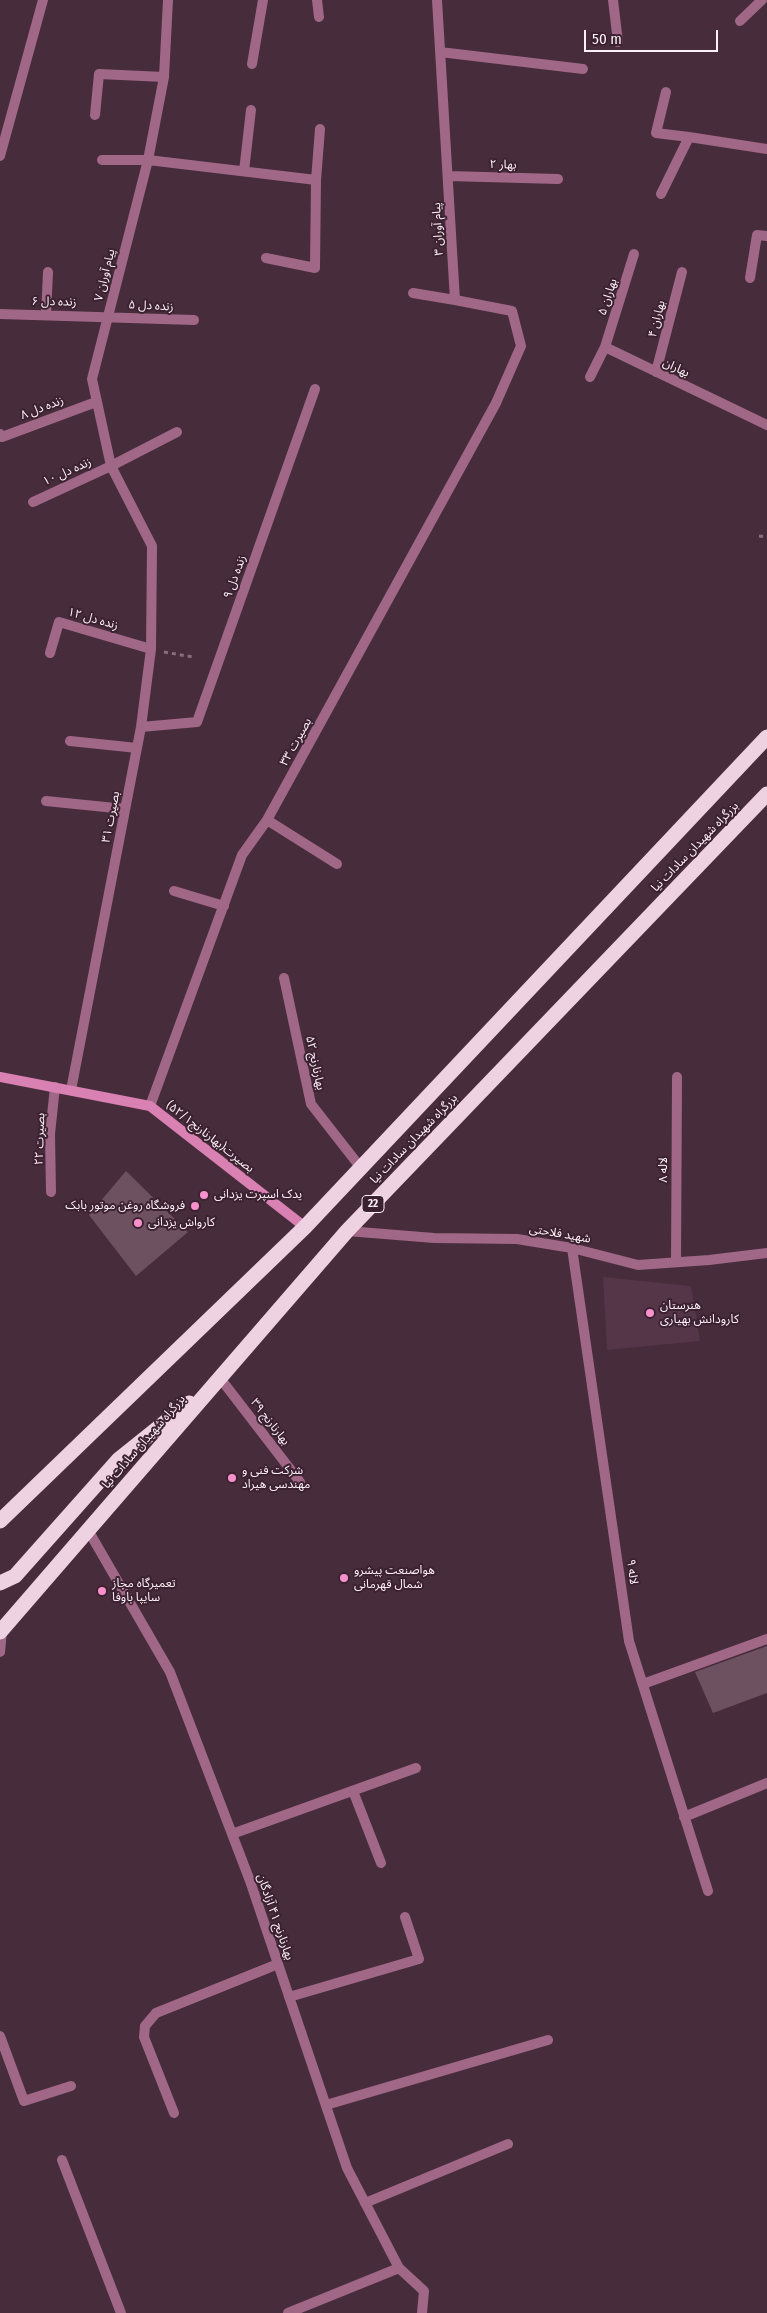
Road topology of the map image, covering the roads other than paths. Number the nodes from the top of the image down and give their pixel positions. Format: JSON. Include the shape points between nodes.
{"nodes":[{"id":1,"x":43,"y":0,"type":"edge"},
{"id":2,"x":168,"y":0,"type":"edge"},
{"id":3,"x":263,"y":0,"type":"edge"},
{"id":4,"x":317,"y":0,"type":"edge"},
{"id":5,"x":437,"y":0,"type":"edge"},
{"id":6,"x":614,"y":0,"type":"edge"},
{"id":7,"x":762,"y":0,"type":"edge"},
{"id":8,"x":318,"y":17,"type":"dead end"},
{"id":9,"x":740,"y":21,"type":"dead end"},
{"id":10,"x":618,"y":42,"type":"dead end"},
{"id":11,"x":440,"y":52,"type":"junction"},
{"id":12,"x":252,"y":64,"type":"dead end"},
{"id":13,"x":584,"y":69,"type":"dead end"},
{"id":14,"x":164,"y":77,"type":"junction"},
{"id":15,"x":666,"y":92,"type":"dead end"},
{"id":16,"x":251,"y":110,"type":"dead end"},
{"id":17,"x":95,"y":114,"type":"dead end"},
{"id":18,"x":320,"y":129,"type":"dead end"},
{"id":19,"x":689,"y":137,"type":"junction"},
{"id":20,"x":767,"y":149,"type":"edge"},
{"id":21,"x":0,"y":156,"type":"edge"},
{"id":22,"x":102,"y":160,"type":"dead end"},
{"id":23,"x":148,"y":160,"type":"junction"},
{"id":24,"x":244,"y":171,"type":"junction"},
{"id":25,"x":448,"y":176,"type":"junction"},
{"id":26,"x":558,"y":179,"type":"dead end"},
{"id":27,"x":316,"y":180,"type":"junction"},
{"id":28,"x":661,"y":194,"type":"dead end"},
{"id":29,"x":767,"y":236,"type":"edge"},
{"id":30,"x":634,"y":254,"type":"dead end"},
{"id":31,"x":266,"y":258,"type":"dead end"},
{"id":32,"x":48,"y":272,"type":"dead end"},
{"id":33,"x":682,"y":272,"type":"dead end"},
{"id":34,"x":750,"y":278,"type":"dead end"},
{"id":35,"x":413,"y":293,"type":"dead end"},
{"id":36,"x":455,"y":300,"type":"junction"},
{"id":37,"x":0,"y":314,"type":"edge"},
{"id":38,"x":46,"y":315,"type":"junction"},
{"id":39,"x":108,"y":316,"type":"junction"},
{"id":40,"x":194,"y":320,"type":"dead end"},
{"id":41,"x":605,"y":347,"type":"junction"},
{"id":42,"x":656,"y":372,"type":"junction"},
{"id":43,"x":590,"y":377,"type":"dead end"},
{"id":44,"x":315,"y":389,"type":"dead end"},
{"id":45,"x":96,"y":402,"type":"junction"},
{"id":46,"x":767,"y":425,"type":"edge"},
{"id":47,"x":177,"y":432,"type":"dead end"},
{"id":48,"x":0,"y":434,"type":"edge"},
{"id":49,"x":112,"y":466,"type":"junction"},
{"id":50,"x":33,"y":502,"type":"dead end"},
{"id":51,"x":152,"y":546,"type":"joint"},
{"id":52,"x":151,"y":649,"type":"junction"},
{"id":53,"x":50,"y":654,"type":"dead end"},
{"id":54,"x":141,"y":727,"type":"junction"},
{"id":55,"x":767,"y":737,"type":"edge"},
{"id":56,"x":70,"y":741,"type":"dead end"},
{"id":57,"x":137,"y":748,"type":"junction"},
{"id":58,"x":767,"y":794,"type":"edge"},
{"id":59,"x":46,"y":801,"type":"dead end"},
{"id":60,"x":126,"y":809,"type":"junction"},
{"id":61,"x":267,"y":820,"type":"junction"},
{"id":62,"x":338,"y":864,"type":"dead end"},
{"id":63,"x":174,"y":891,"type":"dead end"},
{"id":64,"x":224,"y":906,"type":"junction"},
{"id":65,"x":284,"y":978,"type":"dead end"},
{"id":66,"x":0,"y":1077,"type":"edge"},
{"id":67,"x":677,"y":1077,"type":"dead end"},
{"id":68,"x":55,"y":1087,"type":"junction"},
{"id":69,"x":71,"y":1090,"type":"junction"},
{"id":70,"x":150,"y":1106,"type":"junction"},
{"id":71,"x":361,"y":1168,"type":"junction"},
{"id":72,"x":51,"y":1192,"type":"dead end"},
{"id":73,"x":305,"y":1227,"type":"junction"},
{"id":74,"x":347,"y":1231,"type":"junction"},
{"id":75,"x":572,"y":1248,"type":"junction"},
{"id":76,"x":767,"y":1253,"type":"edge"},
{"id":77,"x":676,"y":1262,"type":"junction"},
{"id":78,"x":220,"y":1378,"type":"junction"},
{"id":79,"x":300,"y":1482,"type":"dead end"},
{"id":80,"x":0,"y":1521,"type":"edge"},
{"id":81,"x":88,"y":1530,"type":"junction"},
{"id":82,"x":0,"y":1583,"type":"edge"},
{"id":83,"x":1,"y":1631,"type":"edge"},
{"id":84,"x":767,"y":1639,"type":"edge"},
{"id":85,"x":0,"y":1652,"type":"edge"},
{"id":86,"x":643,"y":1684,"type":"junction"},
{"id":87,"x":416,"y":1768,"type":"dead end"},
{"id":88,"x":767,"y":1783,"type":"edge"},
{"id":89,"x":353,"y":1791,"type":"junction"},
{"id":90,"x":684,"y":1817,"type":"junction"},
{"id":91,"x":232,"y":1834,"type":"junction"},
{"id":92,"x":381,"y":1863,"type":"dead end"},
{"id":93,"x":708,"y":1891,"type":"dead end"},
{"id":94,"x":405,"y":1917,"type":"dead end"},
{"id":95,"x":278,"y":1964,"type":"junction"},
{"id":96,"x":289,"y":1997,"type":"junction"},
{"id":97,"x":0,"y":2036,"type":"edge"},
{"id":98,"x":548,"y":2040,"type":"dead end"},
{"id":99,"x":71,"y":2086,"type":"dead end"},
{"id":100,"x":326,"y":2105,"type":"junction"},
{"id":101,"x":174,"y":2113,"type":"dead end"},
{"id":102,"x":508,"y":2144,"type":"dead end"},
{"id":103,"x":62,"y":2160,"type":"dead end"},
{"id":104,"x":365,"y":2203,"type":"junction"},
{"id":105,"x":399,"y":2268,"type":"junction"},
{"id":106,"x":121,"y":2313,"type":"edge"},
{"id":107,"x":288,"y":2313,"type":"edge"},
{"id":108,"x":422,"y":2313,"type":"edge"}],
"edges":[{"from":1,"to":21,"type":"street"},
{"from":2,"to":14,"type":"street","name":"پیام آوران ۷"},
{"from":3,"to":12,"type":"street"},
{"from":4,"to":8,"type":"street"},
{"from":5,"to":11,"type":"street","name":"پیام آوران ۳"},
{"from":6,"to":10,"type":"street"},
{"from":7,"to":9,"type":"street"},
{"from":11,"to":13,"type":"street"},
{"from":11,"to":25,"type":"street","name":"پیام آوران ۳"},
{"from":14,"to":17,"type":"street","via":[[99,74]]},
{"from":14,"to":23,"type":"street","name":"پیام آوران ۷"},
{"from":15,"to":19,"type":"street","via":[[656,133]]},
{"from":16,"to":24,"type":"street"},
{"from":18,"to":27,"type":"street"},
{"from":19,"to":20,"type":"street"},
{"from":19,"to":28,"type":"street"},
{"from":22,"to":23,"type":"street"},
{"from":23,"to":24,"type":"street"},
{"from":23,"to":39,"type":"street","name":"پیام آوران ۷"},
{"from":24,"to":27,"type":"street"},
{"from":25,"to":26,"type":"street","name":"بهار ۲"},
{"from":25,"to":36,"type":"street","name":"پیام آوران ۳"},
{"from":27,"to":31,"type":"street","via":[[315,268]]},
{"from":29,"to":34,"type":"street","via":[[758,235]]},
{"from":30,"to":41,"type":"street","name":"بهاران ۵"},
{"from":32,"to":38,"type":"street"},
{"from":33,"to":42,"type":"street","name":"بهاران ۴"},
{"from":35,"to":36,"type":"street"},
{"from":36,"to":61,"type":"street","name":"بصیرت ۳۳","via":[[512,311],[521,346],[496,403]]},
{"from":37,"to":38,"type":"street","name":"زنده دل ۶"},
{"from":38,"to":39,"type":"street","name":"زنده دل ۶"},
{"from":39,"to":40,"type":"street","name":"زنده دل ۵"},
{"from":39,"to":45,"type":"street","name":"پیام آوران ۷","via":[[92,379]]},
{"from":41,"to":42,"type":"street","name":"بهاران"},
{"from":41,"to":43,"type":"street"},
{"from":42,"to":46,"type":"street","name":"بهاران"},
{"from":44,"to":54,"type":"street","name":"زنده دل ۹","via":[[197,722]]},
{"from":45,"to":48,"type":"street","name":"زنده دل ۸","via":[[2,437]]},
{"from":45,"to":49,"type":"street","name":"پیام آوران ۷"},
{"from":47,"to":49,"type":"street","name":"زنده دل ۱۰"},
{"from":49,"to":50,"type":"street","name":"زنده دل ۱۰"},
{"from":49,"to":51,"type":"street","name":"پیام آوران ۷"},
{"from":51,"to":52,"type":"street","name":"بصیرت ۳۱"},
{"from":52,"to":53,"type":"street","name":"زنده دل ۱۲","via":[[59,622]]},
{"from":52,"to":54,"type":"street","name":"بصیرت ۳۱"},
{"from":54,"to":57,"type":"street","name":"بصیرت ۳۱"},
{"from":55,"to":71,"type":"highway","name":"بزرگراه شهیدان سادات نیا"},
{"from":56,"to":57,"type":"street"},
{"from":57,"to":60,"type":"street","name":"بصیرت ۳۱"},
{"from":58,"to":74,"type":"highway","name":"بزرگراه شهیدان سادات نیا","number":"22"},
{"from":59,"to":60,"type":"street"},
{"from":60,"to":69,"type":"street","name":"بصیرت ۳۱"},
{"from":61,"to":62,"type":"street"},
{"from":61,"to":64,"type":"street","name":"بصیرت ۳۳","via":[[242,855]]},
{"from":63,"to":64,"type":"street"},
{"from":64,"to":70,"type":"street","name":"بصیرت ۳۳"},
{"from":65,"to":71,"type":"street","name":"بهارنارنج ۵۲","via":[[311,1104]]},
{"from":66,"to":68,"type":"street","name":"بصیرت(بهارنارنج۵۲/۱)"},
{"from":67,"to":77,"type":"street","name":"لاله ۸"},
{"from":68,"to":69,"type":"street","name":"بصیرت(بهارنارنج۵۲/۱)"},
{"from":68,"to":72,"type":"street","name":"بصیرت ۲۲","via":[[50,1134]]},
{"from":69,"to":70,"type":"street","name":"بصیرت(بهارنارنج۵۲/۱)"},
{"from":70,"to":73,"type":"street","name":"بصیرت(بهارنارنج۵۲/۱)"},
{"from":71,"to":73,"type":"highway","name":"بزرگراه شهیدان سادات نیا"},
{"from":73,"to":80,"type":"highway","name":"بزرگراه شهیدان سادات نیا"},
{"from":74,"to":75,"type":"street","name":"شهید فلاحتی","via":[[434,1238],[517,1239]]},
{"from":74,"to":78,"type":"highway","name":"بزرگراه شهیدان سادات نیا","number":"22"},
{"from":75,"to":77,"type":"street","name":"شهید فلاحتی","via":[[638,1265]]},
{"from":75,"to":86,"type":"street","name":"لاله ۹","via":[[629,1641]]},
{"from":76,"to":77,"type":"street","name":"شهید فلاحتی"},
{"from":78,"to":79,"type":"street","name":"بهارنارنج ۳۹"},
{"from":78,"to":81,"type":"highway","name":"بزرگراه شهیدان سادات نیا","number":"22"},
{"from":78,"to":82,"type":"highway","via":[[119,1459],[15,1576]]},
{"from":81,"to":83,"type":"highway","name":"بزرگراه شهیدان سادات نیا","number":"22"},
{"from":81,"to":91,"type":"street","name":"بهارنارنج ۴۱ آزادگان","via":[[170,1672]]},
{"from":83,"to":85,"type":"street"},
{"from":84,"to":86,"type":"street"},
{"from":86,"to":90,"type":"street","name":"لاله ۹"},
{"from":87,"to":89,"type":"street"},
{"from":88,"to":90,"type":"street"},
{"from":89,"to":91,"type":"street"},
{"from":89,"to":92,"type":"street"},
{"from":90,"to":93,"type":"street","name":"لاله ۹"},
{"from":91,"to":95,"type":"street","name":"بهارنارنج ۴۱ آزادگان"},
{"from":94,"to":96,"type":"street","via":[[419,1959]]},
{"from":95,"to":96,"type":"street","name":"بهارنارنج ۴۱ آزادگان"},
{"from":95,"to":101,"type":"street","via":[[156,2013],[145,2026],[144,2037]]},
{"from":96,"to":100,"type":"street","name":"بهارنارنج ۴۱ آزادگان"},
{"from":97,"to":99,"type":"street","via":[[24,2101]]},
{"from":98,"to":100,"type":"street"},
{"from":100,"to":104,"type":"street","name":"بهارنارنج ۴۱ آزادگان","via":[[347,2168]]},
{"from":102,"to":104,"type":"street"},
{"from":103,"to":106,"type":"street"},
{"from":104,"to":105,"type":"street","name":"بهارنارنج ۴۱ آزادگان"},
{"from":105,"to":107,"type":"street"},
{"from":105,"to":108,"type":"street","name":"بهارنارنج ۴۱ آزادگان","via":[[424,2291]]}]}
